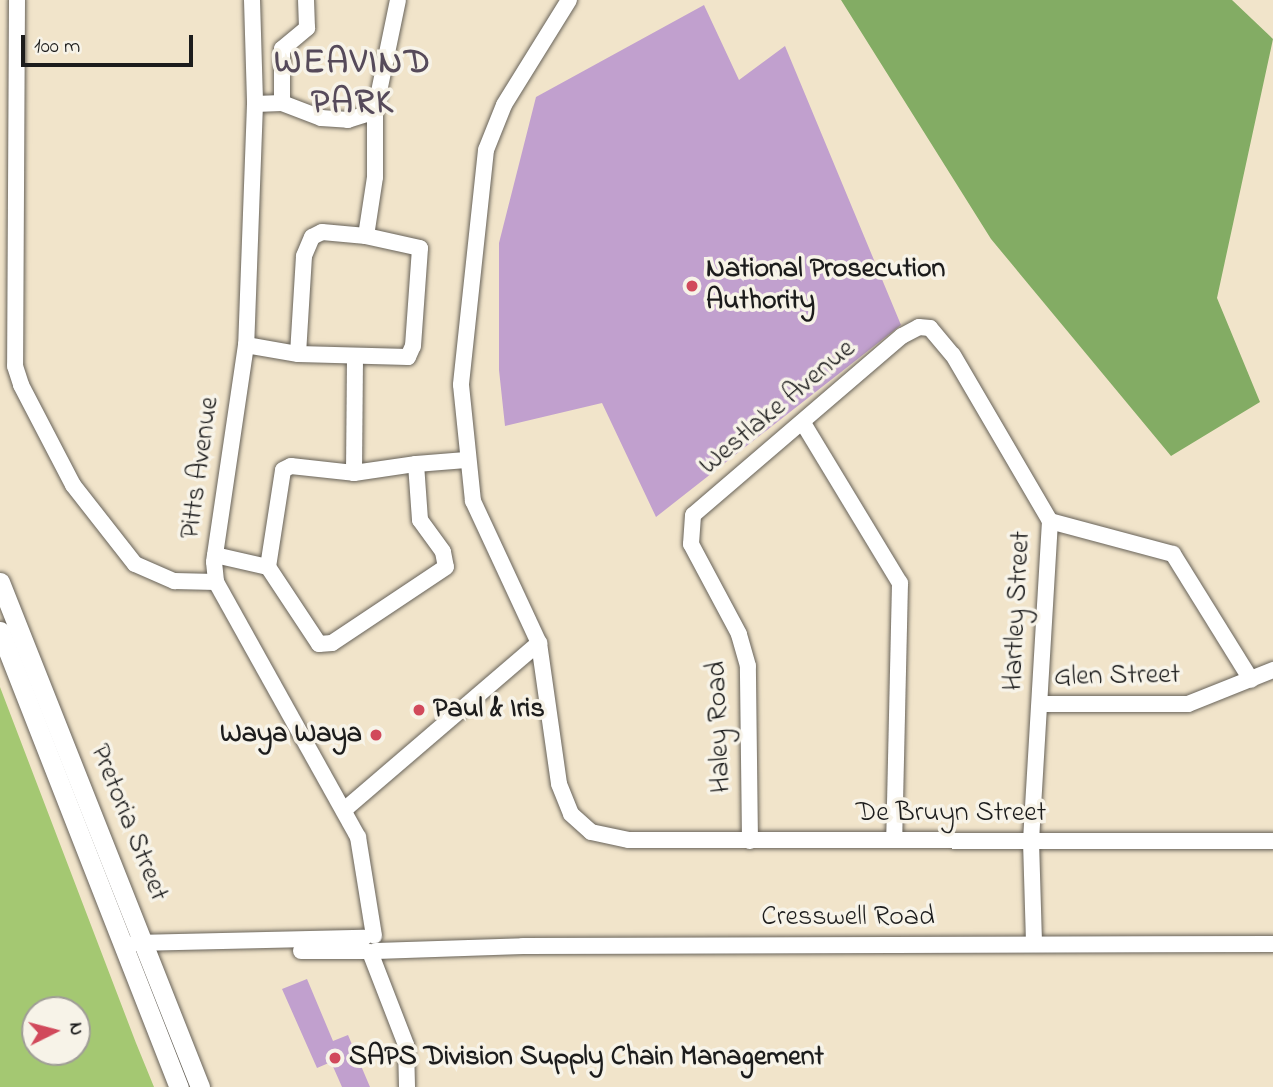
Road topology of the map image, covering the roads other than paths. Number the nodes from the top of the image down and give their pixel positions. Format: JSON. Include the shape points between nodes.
{"nodes":[{"id":1,"x":17,"y":0,"type":"edge"},
{"id":2,"x":252,"y":0,"type":"edge"},
{"id":3,"x":306,"y":0,"type":"edge"},
{"id":4,"x":398,"y":0,"type":"edge"},
{"id":5,"x":569,"y":0,"type":"edge"},
{"id":6,"x":282,"y":103,"type":"junction"},
{"id":7,"x":255,"y":104,"type":"junction"},
{"id":8,"x":375,"y":111,"type":"junction"},
{"id":9,"x":366,"y":236,"type":"junction"},
{"id":10,"x":919,"y":327,"type":"joint"},
{"id":11,"x":246,"y":345,"type":"junction"},
{"id":12,"x":299,"y":354,"type":"junction"},
{"id":13,"x":355,"y":356,"type":"junction"},
{"id":14,"x":803,"y":423,"type":"junction"},
{"id":15,"x":466,"y":460,"type":"junction"},
{"id":16,"x":415,"y":464,"type":"junction"},
{"id":17,"x":354,"y":473,"type":"junction"},
{"id":18,"x":706,"y":504,"type":"joint"},
{"id":19,"x":1050,"y":522,"type":"junction"},
{"id":20,"x":215,"y":555,"type":"junction"},
{"id":21,"x":268,"y":567,"type":"junction"},
{"id":22,"x":0,"y":582,"type":"edge"},
{"id":23,"x":216,"y":582,"type":"junction"},
{"id":24,"x":0,"y":631,"type":"edge"},
{"id":25,"x":539,"y":643,"type":"junction"},
{"id":26,"x":1273,"y":670,"type":"edge"},
{"id":27,"x":1251,"y":680,"type":"junction"},
{"id":28,"x":1040,"y":704,"type":"junction"},
{"id":29,"x":344,"y":810,"type":"junction"},
{"id":30,"x":894,"y":839,"type":"junction"},
{"id":31,"x":750,"y":841,"type":"junction"},
{"id":32,"x":1031,"y":841,"type":"junction"},
{"id":33,"x":1273,"y":841,"type":"edge"},
{"id":34,"x":370,"y":943,"type":"junction"},
{"id":35,"x":1034,"y":943,"type":"junction"},
{"id":36,"x":1273,"y":944,"type":"edge"},
{"id":37,"x":149,"y":948,"type":"junction"},
{"id":38,"x":124,"y":949,"type":"junction"},
{"id":39,"x":178,"y":1087,"type":"edge"},
{"id":40,"x":200,"y":1087,"type":"edge"},
{"id":41,"x":407,"y":1087,"type":"edge"}],
"edges":[{"from":1,"to":23,"type":"street","via":[[15,366],[21,385],[73,485],[135,564],[174,581]]},
{"from":2,"to":7,"type":"street","name":"Pitts Avenue"},
{"from":3,"to":6,"type":"street","via":[[307,29],[282,49]]},
{"from":4,"to":8,"type":"street"},
{"from":5,"to":15,"type":"street","name":"De Bruyn Street","via":[[504,105],[486,150],[463,340]]},
{"from":6,"to":7,"type":"street"},
{"from":6,"to":8,"type":"street","via":[[321,118],[348,121]]},
{"from":7,"to":11,"type":"street","name":"Pitts Avenue"},
{"from":8,"to":9,"type":"street","via":[[374,177]]},
{"from":9,"to":12,"type":"street","via":[[322,233],[308,242]]},
{"from":9,"to":13,"type":"street","via":[[409,242],[422,252],[414,346],[405,357]]},
{"from":10,"to":14,"type":"street","name":"Westlake Avenue","via":[[902,336]]},
{"from":10,"to":19,"type":"street","name":"Hartley Street","via":[[930,328],[944,341]]},
{"from":11,"to":12,"type":"street"},
{"from":11,"to":20,"type":"street","name":"Pitts Avenue"},
{"from":12,"to":13,"type":"street"},
{"from":13,"to":17,"type":"street"},
{"from":14,"to":18,"type":"street","name":"Westlake Avenue"},
{"from":14,"to":30,"type":"street","via":[[900,583]]},
{"from":15,"to":16,"type":"street"},
{"from":15,"to":25,"type":"street","name":"De Bruyn Street","via":[[473,501]]},
{"from":16,"to":17,"type":"street"},
{"from":16,"to":21,"type":"street","via":[[420,520],[447,562],[437,577],[327,646],[319,644]]},
{"from":17,"to":21,"type":"street","via":[[290,466],[283,470]]},
{"from":18,"to":31,"type":"street","name":"Haley Road","via":[[692,515],[691,544],[739,634],[748,666]]},
{"from":19,"to":27,"type":"street","via":[[1173,554]]},
{"from":19,"to":28,"type":"street","name":"Hartley Street"},
{"from":20,"to":21,"type":"street"},
{"from":20,"to":23,"type":"street","name":"Pitts Avenue"},
{"from":22,"to":37,"type":"main road","name":"Pretoria Street"},
{"from":23,"to":29,"type":"street","name":"Pitts Avenue"},
{"from":24,"to":38,"type":"main road","name":"Pretoria Street"},
{"from":25,"to":29,"type":"street"},
{"from":25,"to":31,"type":"street","name":"De Bruyn Street","via":[[562,797],[571,814],[591,832],[629,839]]},
{"from":26,"to":27,"type":"street","name":"Glen Street"},
{"from":27,"to":28,"type":"street","name":"Glen Street","via":[[1188,704]]},
{"from":28,"to":32,"type":"street","name":"Hartley Street"},
{"from":29,"to":34,"type":"street","name":"Pitts Avenue","via":[[363,852],[372,906]]},
{"from":30,"to":31,"type":"street","name":"De Bruyn Street"},
{"from":30,"to":32,"type":"street","name":"De Bruyn Street"},
{"from":32,"to":33,"type":"street","name":"De Bruyn Street"},
{"from":32,"to":35,"type":"street","name":"Hartley Street"},
{"from":34,"to":35,"type":"street","name":"Cresswell Road","via":[[422,948]]},
{"from":34,"to":37,"type":"street","name":"Cresswell Road"},
{"from":34,"to":41,"type":"street","via":[[406,1045]]},
{"from":35,"to":36,"type":"street","name":"Cresswell Road"},
{"from":37,"to":38,"type":"street","name":"Cresswell Road"},
{"from":37,"to":40,"type":"main road","name":"Pretoria Street"},
{"from":38,"to":39,"type":"main road","name":"Pretoria Street"}]}
